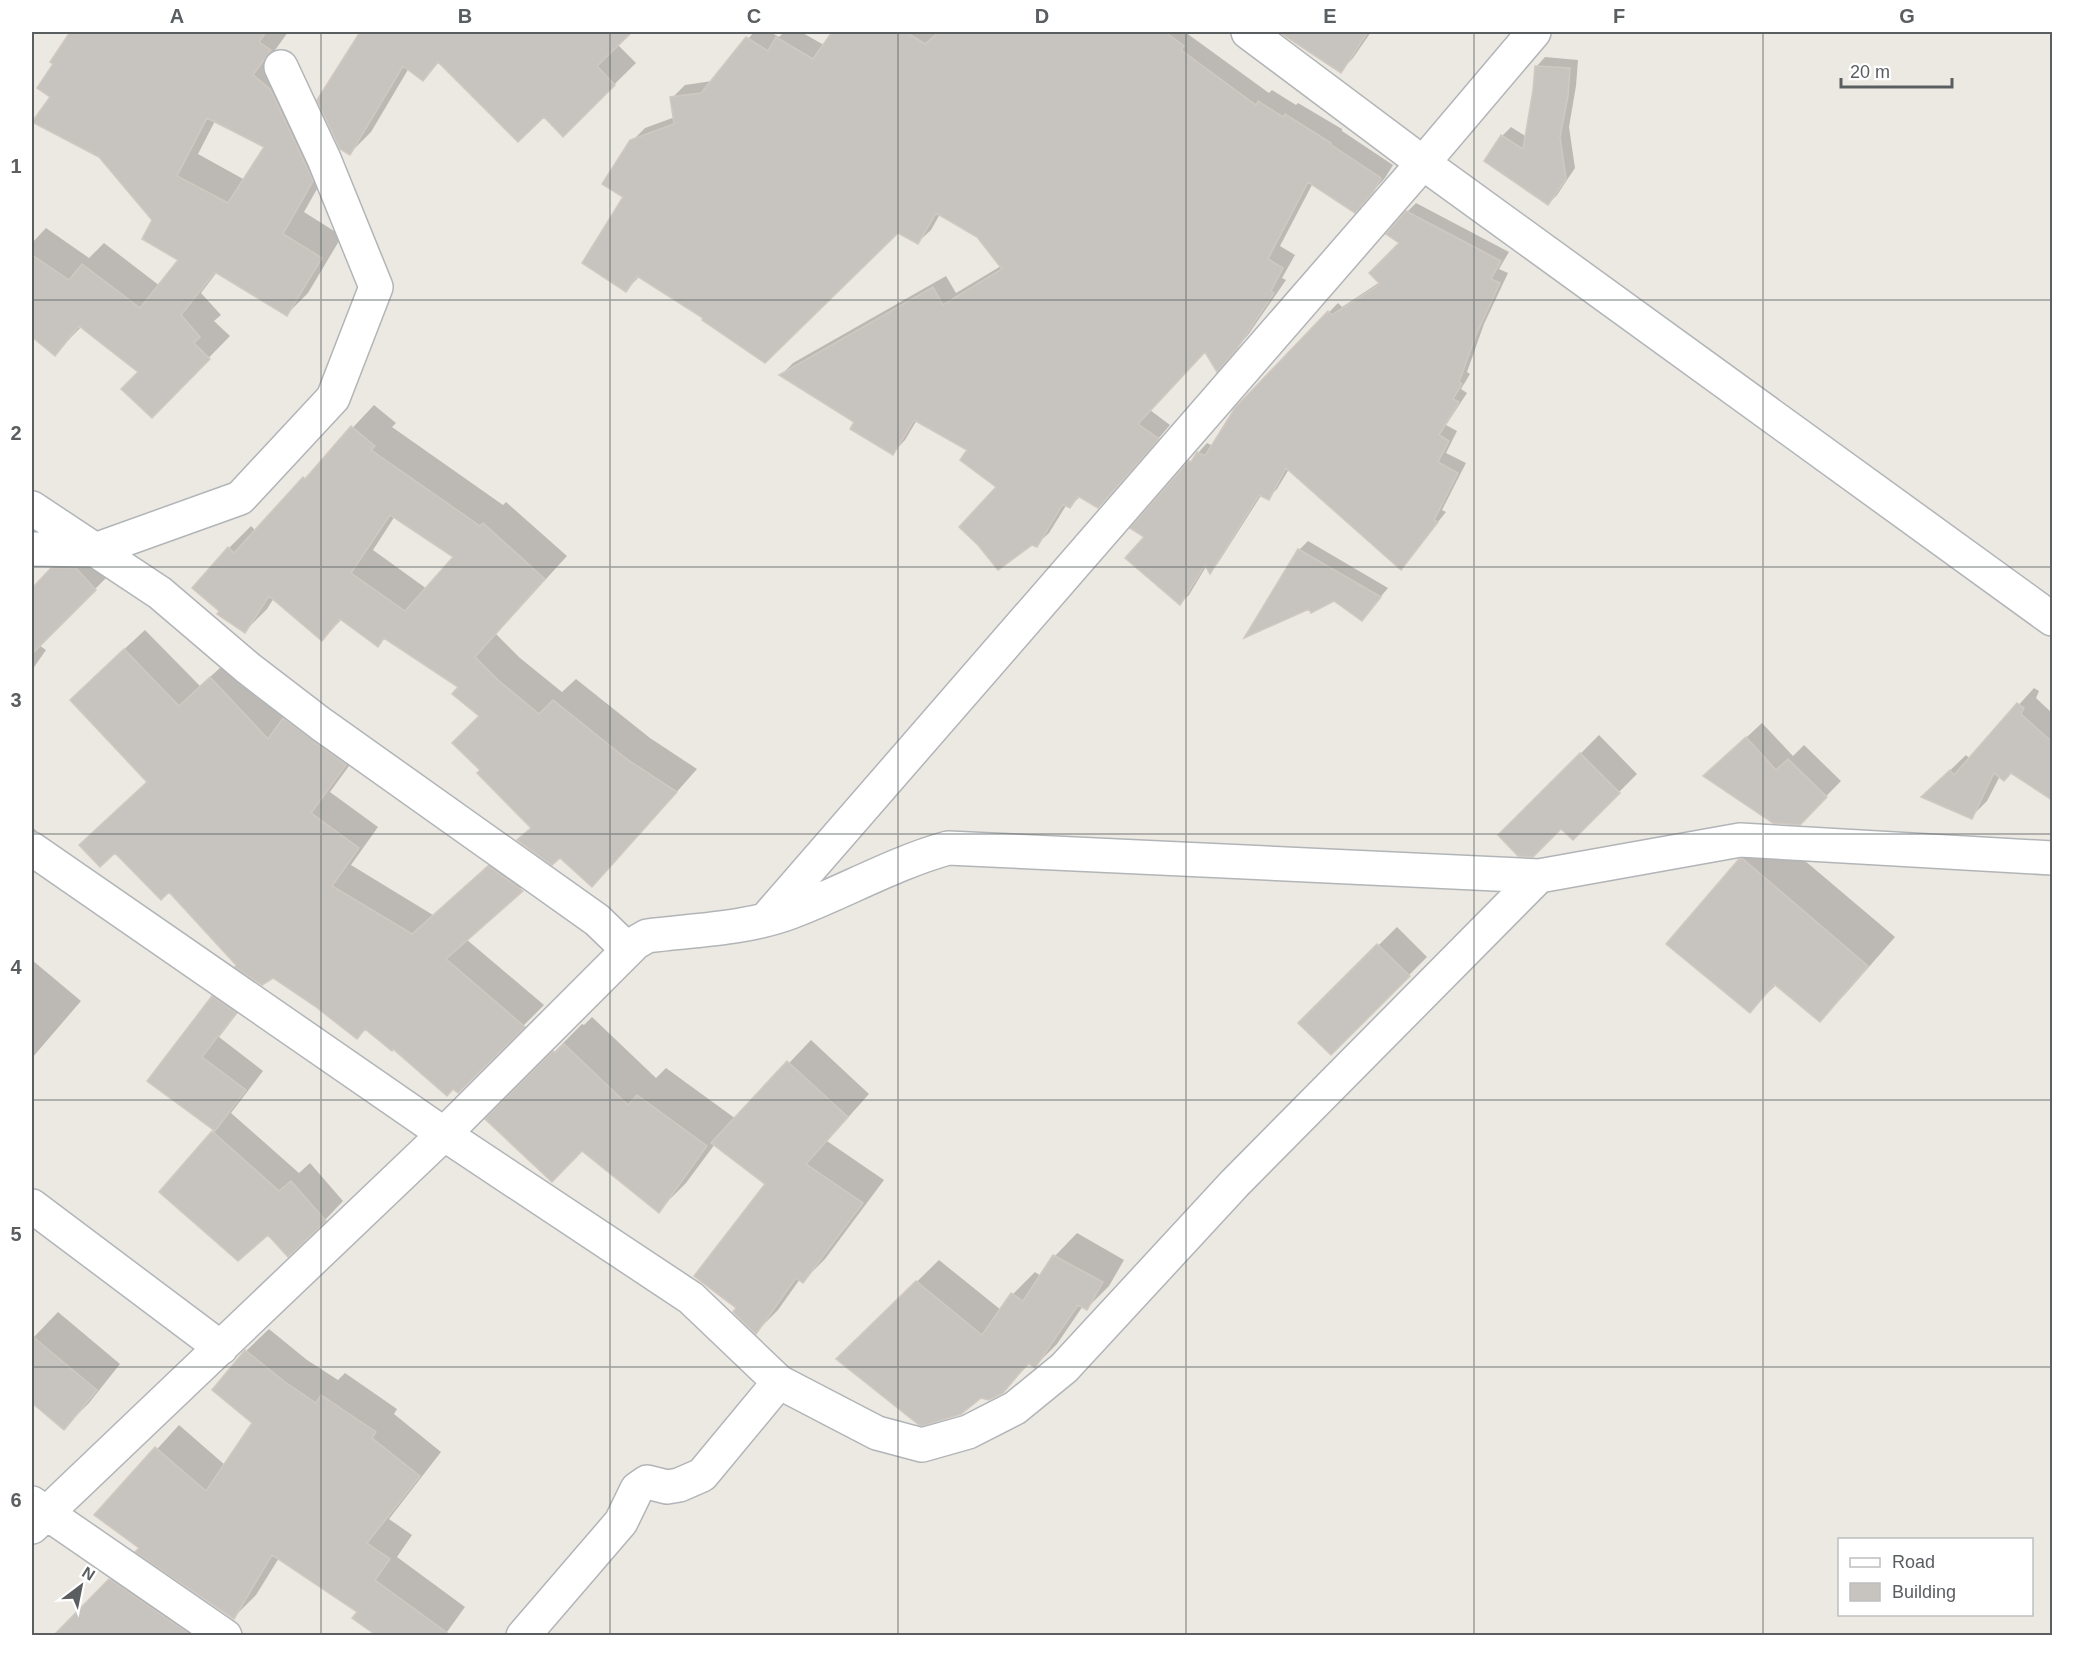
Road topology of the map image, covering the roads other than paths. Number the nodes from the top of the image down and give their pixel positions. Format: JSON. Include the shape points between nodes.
{"nodes":[{"id":1,"x":1248,"y":32,"type":"edge"},
{"id":2,"x":1534,"y":32,"type":"edge"},
{"id":3,"x":281,"y":67,"type":"dead end"},
{"id":4,"x":1423,"y":164,"type":"junction"},
{"id":5,"x":32,"y":508,"type":"edge"},
{"id":6,"x":32,"y":549,"type":"edge"},
{"id":7,"x":95,"y":550,"type":"junction"},
{"id":8,"x":2052,"y":619,"type":"edge"},
{"id":9,"x":32,"y":849,"type":"edge"},
{"id":10,"x":2052,"y":858,"type":"edge"},
{"id":11,"x":1539,"y":876,"type":"junction"},
{"id":12,"x":765,"y":921,"type":"junction"},
{"id":13,"x":628,"y":950,"type":"junction"},
{"id":14,"x":444,"y":1134,"type":"junction"},
{"id":15,"x":32,"y":1206,"type":"edge"},
{"id":16,"x":221,"y":1348,"type":"junction"},
{"id":17,"x":779,"y":1382,"type":"junction"},
{"id":18,"x":37,"y":1514,"type":"edge"},
{"id":19,"x":225,"y":1635,"type":"edge"},
{"id":20,"x":523,"y":1635,"type":"edge"}],
"edges":[{"from":1,"to":4,"type":"street"},
{"from":2,"to":4,"type":"street"},
{"from":3,"to":7,"type":"street","via":[[324,159],[376,287],[372,298],[333,398],[240,498]]},
{"from":4,"to":8,"type":"street"},
{"from":4,"to":12,"type":"street"},
{"from":5,"to":7,"type":"street"},
{"from":6,"to":7,"type":"street"},
{"from":7,"to":13,"type":"street","via":[[160,592],[321,724],[597,920]]},
{"from":9,"to":14,"type":"street"},
{"from":10,"to":11,"type":"street","via":[[1740,840]]},
{"from":11,"to":12,"type":"street","via":[[948,848]]},
{"from":11,"to":17,"type":"street","via":[[1234,1183],[1064,1368],[1015,1408],[968,1432],[922,1445],[877,1433]]},
{"from":12,"to":13,"type":"street","via":[[646,936]]},
{"from":13,"to":14,"type":"street"},
{"from":14,"to":16,"type":"street"},
{"from":14,"to":17,"type":"street","via":[[691,1298]]},
{"from":15,"to":16,"type":"street"},
{"from":16,"to":18,"type":"street"},
{"from":17,"to":20,"type":"street","via":[[702,1475],[679,1485],[647,1482],[637,1489],[621,1522]]},
{"from":18,"to":19,"type":"street"}]}
